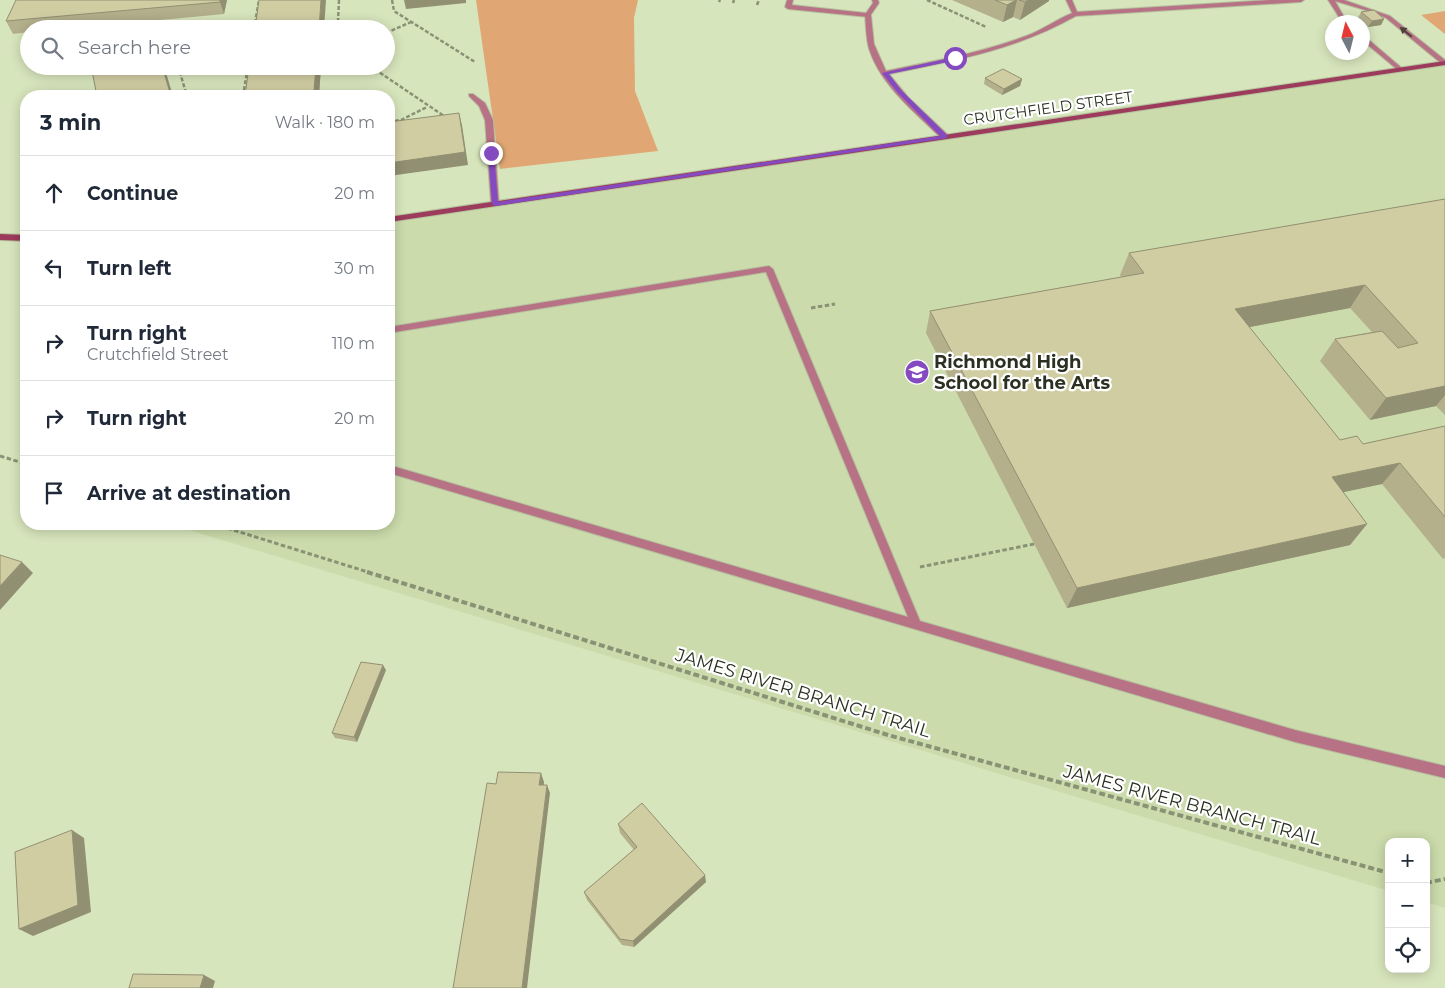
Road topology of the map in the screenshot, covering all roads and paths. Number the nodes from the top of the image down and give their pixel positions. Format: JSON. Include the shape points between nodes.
{"nodes":[{"id":1,"x":259,"y":0,"type":"edge"},
{"id":2,"x":339,"y":0,"type":"edge"},
{"id":3,"x":392,"y":0,"type":"edge"},
{"id":4,"x":759,"y":0,"type":"edge"},
{"id":5,"x":790,"y":0,"type":"edge"},
{"id":6,"x":875,"y":0,"type":"edge"},
{"id":7,"x":927,"y":0,"type":"edge"},
{"id":8,"x":1069,"y":0,"type":"edge"},
{"id":9,"x":1301,"y":0,"type":"edge"},
{"id":10,"x":1331,"y":0,"type":"edge"},
{"id":11,"x":1337,"y":0,"type":"edge"},
{"id":12,"x":757,"y":5,"type":"dead end"},
{"id":13,"x":1075,"y":14,"type":"junction"},
{"id":14,"x":868,"y":15,"type":"junction"},
{"id":15,"x":1340,"y":15,"type":"edge"},
{"id":16,"x":256,"y":20,"type":"edge"},
{"id":17,"x":338,"y":20,"type":"edge"},
{"id":18,"x":411,"y":22,"type":"junction"},
{"id":19,"x":395,"y":29,"type":"edge"},
{"id":20,"x":991,"y":29,"type":"dead end"},
{"id":21,"x":1370,"y":43,"type":"edge"},
{"id":22,"x":475,"y":62,"type":"dead end"},
{"id":23,"x":1445,"y":63,"type":"edge"},
{"id":24,"x":1401,"y":70,"type":"junction"},
{"id":25,"x":885,"y":73,"type":"junction"},
{"id":26,"x":181,"y":75,"type":"edge"},
{"id":27,"x":246,"y":75,"type":"edge"},
{"id":28,"x":383,"y":75,"type":"edge"},
{"id":29,"x":185,"y":90,"type":"edge"},
{"id":30,"x":244,"y":90,"type":"edge"},
{"id":31,"x":471,"y":95,"type":"dead end"},
{"id":32,"x":428,"y":106,"type":"junction"},
{"id":33,"x":450,"y":120,"type":"edge"},
{"id":34,"x":395,"y":121,"type":"edge"},
{"id":35,"x":945,"y":137,"type":"junction"},
{"id":36,"x":495,"y":204,"type":"junction"},
{"id":37,"x":395,"y":219,"type":"edge"},
{"id":38,"x":0,"y":237,"type":"edge"},
{"id":39,"x":20,"y":238,"type":"edge"},
{"id":40,"x":835,"y":304,"type":"dead end"},
{"id":41,"x":809,"y":308,"type":"dead end"},
{"id":42,"x":395,"y":329,"type":"edge"},
{"id":43,"x":0,"y":456,"type":"edge"},
{"id":44,"x":20,"y":462,"type":"edge"},
{"id":45,"x":395,"y":471,"type":"edge"},
{"id":46,"x":233,"y":530,"type":"edge"},
{"id":47,"x":1034,"y":544,"type":"dead end"},
{"id":48,"x":894,"y":572,"type":"junction"},
{"id":49,"x":916,"y":624,"type":"junction"},
{"id":50,"x":1445,"y":772,"type":"edge"},
{"id":51,"x":1385,"y":872,"type":"edge"},
{"id":52,"x":1445,"y":880,"type":"edge"},
{"id":53,"x":1430,"y":882,"type":"edge"}],
"edges":[{"from":1,"to":16,"type":"path"},
{"from":2,"to":17,"type":"path"},
{"from":3,"to":18,"type":"path","via":[[394,11]]},
{"from":4,"to":12,"type":"path"},
{"from":5,"to":14,"type":"street","via":[[788,7]]},
{"from":6,"to":14,"type":"street"},
{"from":7,"to":20,"type":"path"},
{"from":8,"to":13,"type":"street"},
{"from":9,"to":13,"type":"street"},
{"from":10,"to":15,"type":"street"},
{"from":23,"to":11,"type":"street","one_way":true,"via":[[1388,17]]},
{"from":13,"to":25,"type":"street","via":[[1054,28],[1024,41]]},
{"from":14,"to":25,"type":"street","via":[[870,40]]},
{"from":18,"to":19,"type":"path"},
{"from":18,"to":22,"type":"path"},
{"from":21,"to":24,"type":"street"},
{"from":23,"to":24,"type":"street","name":"CRUTCHFIELD STREET"},
{"from":24,"to":35,"type":"street","name":"CRUTCHFIELD STREET"},
{"from":25,"to":35,"type":"street"},
{"from":26,"to":29,"type":"path"},
{"from":27,"to":30,"type":"path"},
{"from":28,"to":32,"type":"path"},
{"from":31,"to":36,"type":"street","via":[[482,105],[489,120]]},
{"from":32,"to":33,"type":"path"},
{"from":32,"to":34,"type":"path"},
{"from":35,"to":36,"type":"street","name":"CRUTCHFIELD STREET"},
{"from":36,"to":37,"type":"street","name":"CRUTCHFIELD STREET"},
{"from":38,"to":39,"type":"street"},
{"from":40,"to":41,"type":"path"},
{"from":42,"to":48,"type":"street","via":[[769,269]]},
{"from":43,"to":44,"type":"path"},
{"from":45,"to":49,"type":"street"},
{"from":46,"to":51,"type":"path","name":"JAMES RIVER BRANCH TRAIL","via":[[888,735]]},
{"from":47,"to":48,"type":"path"},
{"from":48,"to":49,"type":"street"},
{"from":49,"to":50,"type":"street","via":[[1295,736]]},
{"from":52,"to":53,"type":"path"}]}
